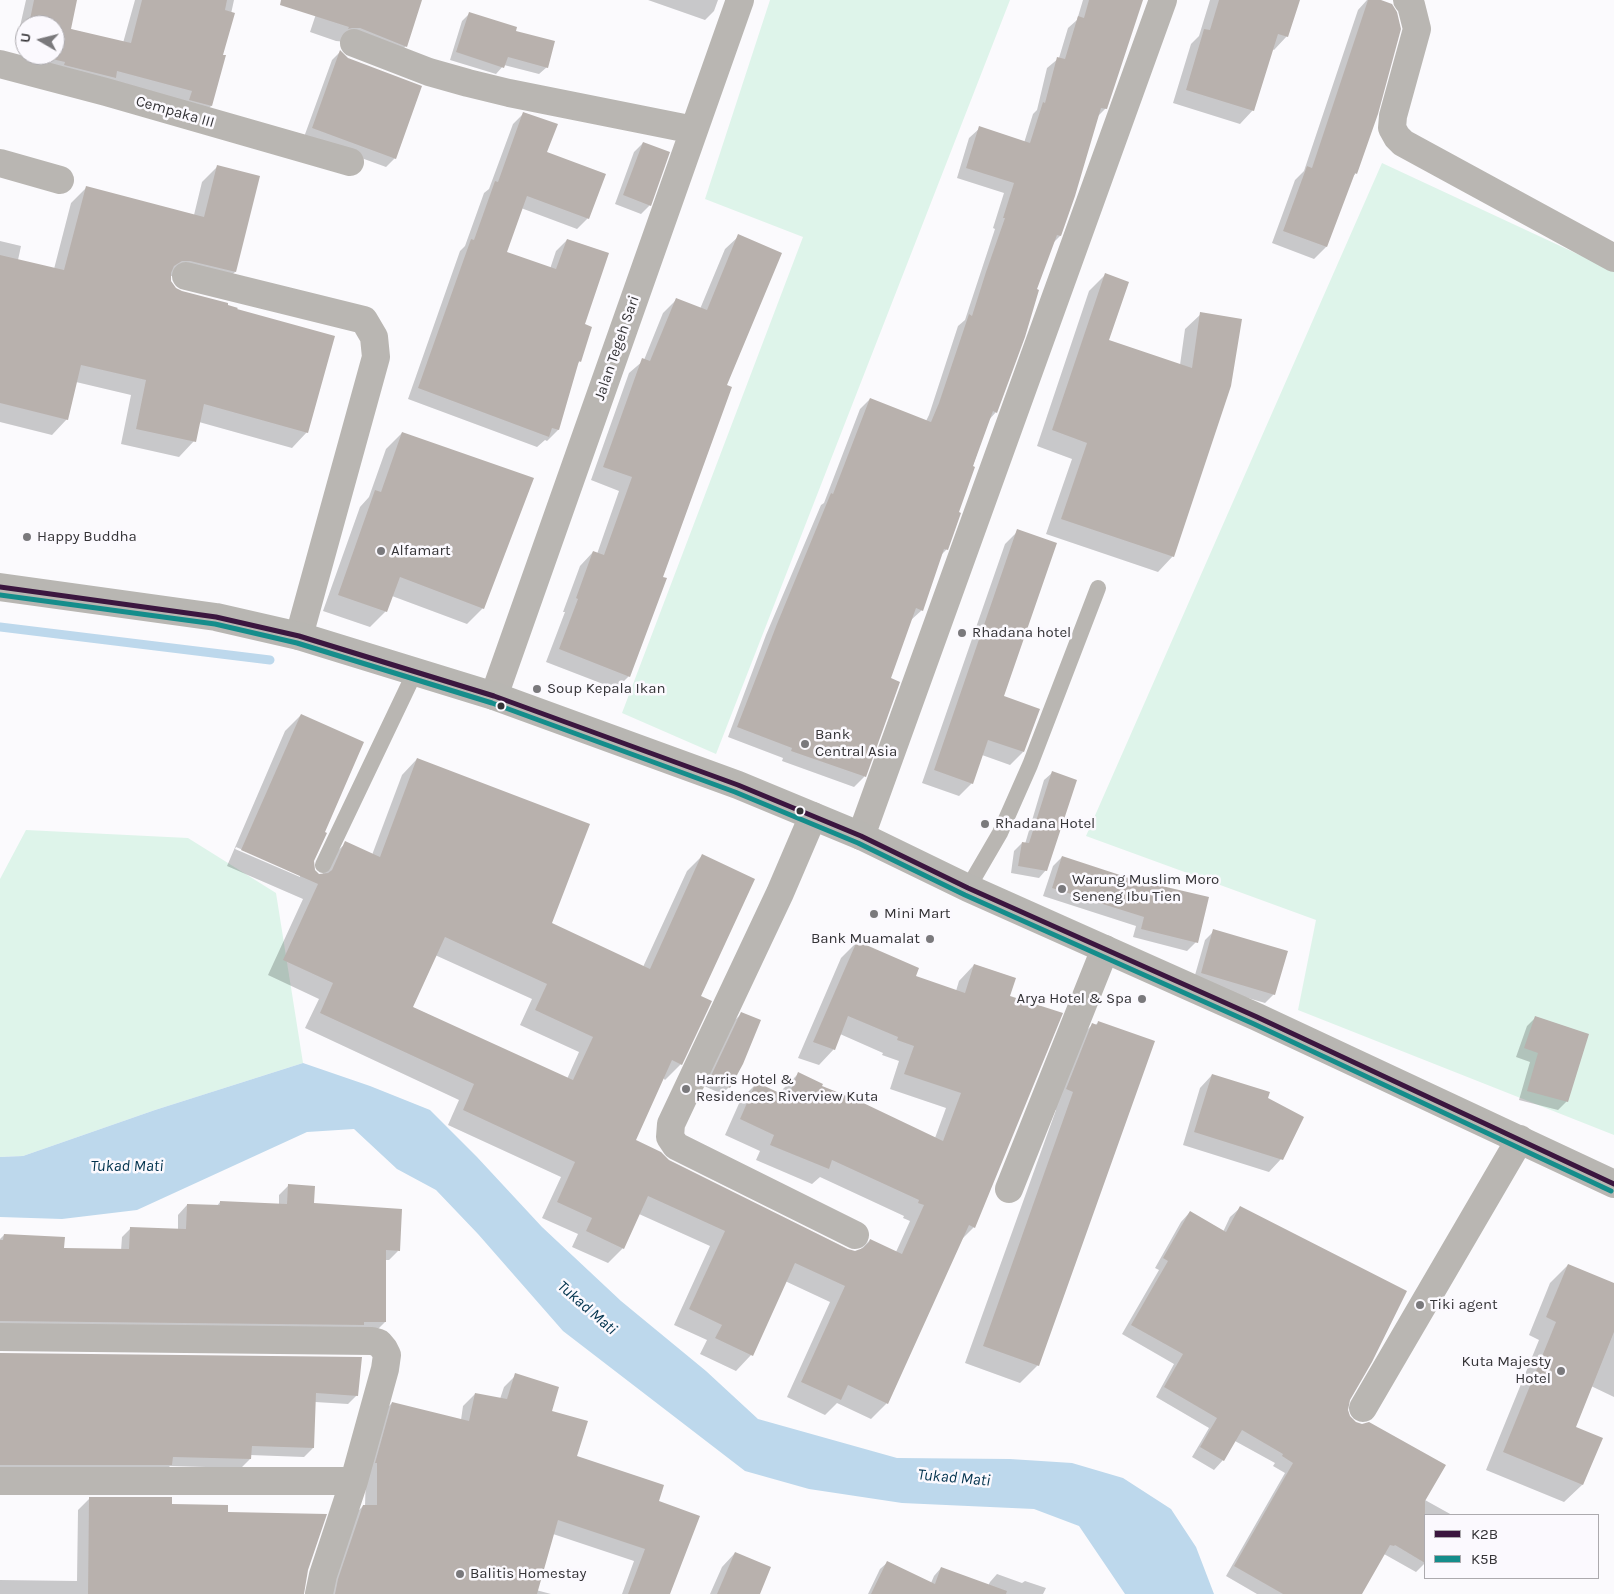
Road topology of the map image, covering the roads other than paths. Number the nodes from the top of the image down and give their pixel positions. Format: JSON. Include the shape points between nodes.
{"nodes":[{"id":1,"x":740,"y":0,"type":"edge"},
{"id":2,"x":1163,"y":0,"type":"edge"},
{"id":3,"x":1407,"y":0,"type":"edge"},
{"id":4,"x":354,"y":43,"type":"dead end"},
{"id":5,"x":0,"y":64,"type":"edge"},
{"id":6,"x":694,"y":130,"type":"junction"},
{"id":7,"x":350,"y":162,"type":"dead end"},
{"id":8,"x":0,"y":163,"type":"edge"},
{"id":9,"x":60,"y":180,"type":"dead end"},
{"id":10,"x":1614,"y":258,"type":"edge"},
{"id":11,"x":186,"y":276,"type":"dead end"},
{"id":12,"x":0,"y":586,"type":"edge"},
{"id":13,"x":1098,"y":588,"type":"dead end"},
{"id":14,"x":299,"y":636,"type":"junction"},
{"id":15,"x":414,"y":672,"type":"junction"},
{"id":16,"x":494,"y":696,"type":"junction"},
{"id":17,"x":813,"y":816,"type":"junction"},
{"id":18,"x":862,"y":836,"type":"junction"},
{"id":19,"x":323,"y":865,"type":"dead end"},
{"id":20,"x":968,"y":888,"type":"junction"},
{"id":21,"x":1105,"y":949,"type":"junction"},
{"id":22,"x":1520,"y":1140,"type":"junction"},
{"id":23,"x":1614,"y":1184,"type":"edge"},
{"id":24,"x":1009,"y":1189,"type":"dead end"},
{"id":25,"x":855,"y":1234,"type":"dead end"},
{"id":26,"x":0,"y":1338,"type":"edge"},
{"id":27,"x":1363,"y":1408,"type":"dead end"},
{"id":28,"x":0,"y":1481,"type":"edge"},
{"id":29,"x":354,"y":1482,"type":"junction"},
{"id":30,"x":319,"y":1594,"type":"edge"}],
"edges":[{"from":1,"to":6,"type":"street","name":"Jalan Tegeh Sari"},
{"from":2,"to":18,"type":"street"},
{"from":3,"to":10,"type":"street","via":[[1417,29],[1393,116],[1392,128],[1397,137]]},
{"from":4,"to":6,"type":"street","via":[[429,72],[468,83]]},
{"from":5,"to":7,"type":"street","name":"Cempaka III"},
{"from":6,"to":16,"type":"street","name":"Jalan Tegeh Sari"},
{"from":8,"to":9,"type":"street"},
{"from":11,"to":14,"type":"street","via":[[364,320],[374,337],[376,357]]},
{"from":12,"to":14,"type":"main road","via":[[216,617]]},
{"from":13,"to":20,"type":"lane","via":[[1030,765],[1000,833]]},
{"from":14,"to":15,"type":"main road"},
{"from":15,"to":16,"type":"main road"},
{"from":15,"to":19,"type":"lane"},
{"from":16,"to":17,"type":"main road","via":[[738,785]]},
{"from":17,"to":18,"type":"main road"},
{"from":17,"to":25,"type":"street","via":[[671,1124],[670,1137],[676,1146]]},
{"from":18,"to":20,"type":"main road"},
{"from":20,"to":21,"type":"main road"},
{"from":21,"to":22,"type":"main road"},
{"from":21,"to":24,"type":"street"},
{"from":22,"to":23,"type":"main road"},
{"from":22,"to":27,"type":"street"},
{"from":26,"to":29,"type":"street","via":[[379,1343],[384,1349],[386,1362]]},
{"from":28,"to":29,"type":"street"},
{"from":29,"to":30,"type":"street"}]}
